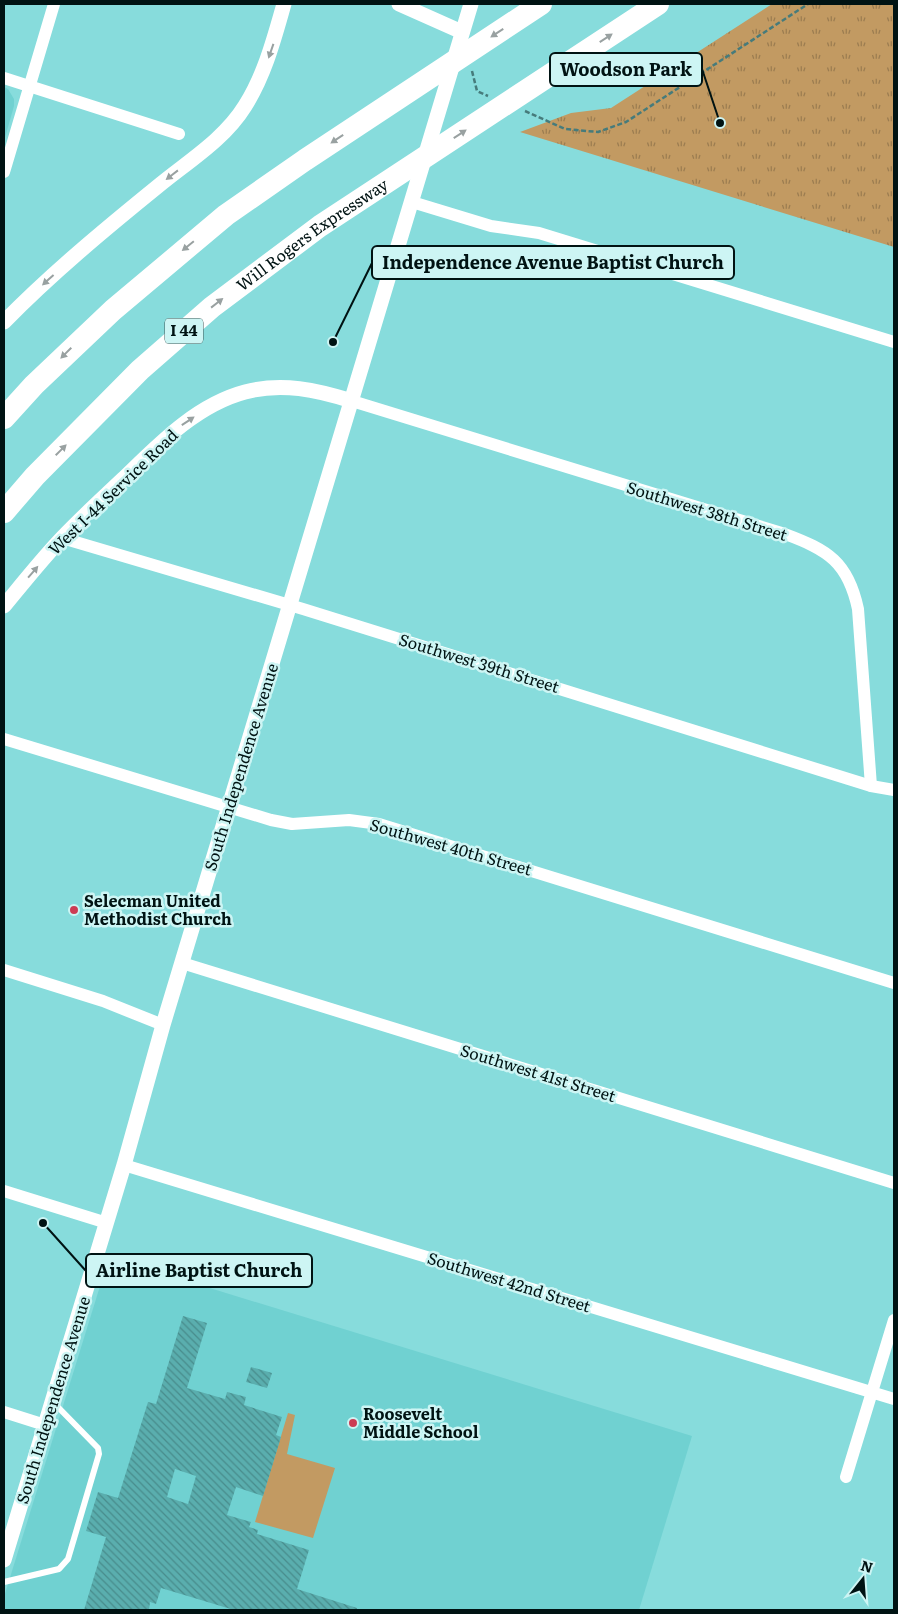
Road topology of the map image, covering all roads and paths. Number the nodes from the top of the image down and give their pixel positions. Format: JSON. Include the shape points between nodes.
{"nodes":[{"id":1,"x":54,"y":4,"type":"edge"},
{"id":2,"x":284,"y":4,"type":"edge"},
{"id":3,"x":399,"y":4,"type":"edge"},
{"id":4,"x":472,"y":4,"type":"edge"},
{"id":5,"x":658,"y":4,"type":"edge"},
{"id":6,"x":808,"y":4,"type":"edge"},
{"id":7,"x":539,"y":5,"type":"edge"},
{"id":8,"x":462,"y":32,"type":"junction"},
{"id":9,"x":471,"y":66,"type":"dead end"},
{"id":10,"x":4,"y":78,"type":"edge"},
{"id":11,"x":29,"y":86,"type":"junction"},
{"id":12,"x":495,"y":98,"type":"dead end"},
{"id":13,"x":521,"y":110,"type":"dead end"},
{"id":14,"x":179,"y":134,"type":"dead end"},
{"id":15,"x":4,"y":172,"type":"edge"},
{"id":16,"x":412,"y":202,"type":"junction"},
{"id":17,"x":4,"y":322,"type":"edge"},
{"id":18,"x":894,"y":342,"type":"edge"},
{"id":19,"x":34,"y":385,"type":"junction"},
{"id":20,"x":352,"y":401,"type":"junction"},
{"id":21,"x":4,"y":407,"type":"edge"},
{"id":22,"x":4,"y":418,"type":"edge"},
{"id":23,"x":35,"y":476,"type":"junction"},
{"id":24,"x":4,"y":512,"type":"edge"},
{"id":25,"x":4,"y":523,"type":"edge"},
{"id":26,"x":62,"y":538,"type":"junction"},
{"id":27,"x":290,"y":605,"type":"junction"},
{"id":28,"x":4,"y":606,"type":"edge"},
{"id":29,"x":4,"y":739,"type":"edge"},
{"id":30,"x":871,"y":786,"type":"junction"},
{"id":31,"x":894,"y":790,"type":"edge"},
{"id":32,"x":229,"y":808,"type":"junction"},
{"id":33,"x":182,"y":963,"type":"junction"},
{"id":34,"x":4,"y":970,"type":"edge"},
{"id":35,"x":894,"y":983,"type":"edge"},
{"id":36,"x":163,"y":1025,"type":"junction"},
{"id":37,"x":124,"y":1165,"type":"junction"},
{"id":38,"x":894,"y":1183,"type":"edge"},
{"id":39,"x":4,"y":1191,"type":"edge"},
{"id":40,"x":107,"y":1223,"type":"junction"},
{"id":41,"x":894,"y":1320,"type":"edge"},
{"id":42,"x":872,"y":1392,"type":"junction"},
{"id":43,"x":894,"y":1399,"type":"edge"},
{"id":44,"x":52,"y":1401,"type":"junction"},
{"id":45,"x":4,"y":1412,"type":"edge"},
{"id":46,"x":45,"y":1425,"type":"junction"},
{"id":47,"x":846,"y":1476,"type":"dead end"},
{"id":48,"x":4,"y":1560,"type":"edge"},
{"id":49,"x":4,"y":1582,"type":"edge"}],
"edges":[{"from":1,"to":11,"type":"street"},
{"from":2,"to":17,"type":"street","one_way":true,"via":[[261,79],[224,134],[71,258]]},
{"from":3,"to":8,"type":"street"},
{"from":4,"to":8,"type":"street","name":"South Independence Avenue"},
{"from":23,"to":5,"type":"highway","name":"Will Rogers Expressway","number":"I 44","one_way":true,"via":[[140,370],[212,307],[320,226]]},
{"from":6,"to":13,"type":"path","via":[[626,122],[598,132],[574,130]]},
{"from":7,"to":19,"type":"highway","one_way":true,"via":[[226,215],[113,310]]},
{"from":8,"to":16,"type":"street","name":"South Independence Avenue"},
{"from":9,"to":12,"type":"path","via":[[477,91]]},
{"from":10,"to":11,"type":"street"},
{"from":11,"to":14,"type":"street"},
{"from":11,"to":15,"type":"street"},
{"from":16,"to":18,"type":"street","via":[[491,226],[538,233]]},
{"from":16,"to":20,"type":"street","name":"South Independence Avenue"},
{"from":19,"to":21,"type":"highway"},
{"from":19,"to":22,"type":"highway"},
{"from":26,"to":20,"type":"street","name":"West I-44 Service Road","one_way":true,"via":[[183,424],[230,397],[282,387],[304,388]]},
{"from":20,"to":27,"type":"street","name":"South Independence Avenue"},
{"from":20,"to":30,"type":"street","name":"Southwest 38th Street","via":[[784,534],[829,556],[849,576],[855,592]]},
{"from":23,"to":24,"type":"highway","name":"Will Rogers Expressway","number":"I 44"},
{"from":23,"to":25,"type":"highway"},
{"from":26,"to":27,"type":"street","name":"Southwest 39th Street"},
{"from":28,"to":26,"type":"street","name":"West I-44 Service Road","one_way":true},
{"from":27,"to":30,"type":"street","name":"Southwest 39th Street"},
{"from":27,"to":32,"type":"street","name":"South Independence Avenue"},
{"from":29,"to":32,"type":"street","name":"Southwest 40th Street"},
{"from":30,"to":31,"type":"street","name":"Southwest 39th Street"},
{"from":32,"to":33,"type":"street","name":"South Independence Avenue"},
{"from":32,"to":35,"type":"street","name":"Southwest 40th Street","via":[[292,824],[349,820],[379,824]]},
{"from":33,"to":36,"type":"street","name":"South Independence Avenue"},
{"from":33,"to":38,"type":"street","name":"Southwest 41st Street"},
{"from":34,"to":36,"type":"street","via":[[103,1001]]},
{"from":36,"to":37,"type":"street","name":"South Independence Avenue"},
{"from":37,"to":40,"type":"street","name":"South Independence Avenue"},
{"from":37,"to":42,"type":"street","name":"Southwest 42nd Street"},
{"from":39,"to":40,"type":"street"},
{"from":40,"to":44,"type":"street","name":"South Independence Avenue"},
{"from":41,"to":42,"type":"street"},
{"from":42,"to":43,"type":"street","name":"Southwest 42nd Street"},
{"from":42,"to":47,"type":"street"},
{"from":44,"to":46,"type":"street","name":"South Independence Avenue"},
{"from":44,"to":49,"type":"lane","via":[[98,1448],[99,1454],[64,1565]]},
{"from":45,"to":46,"type":"street"},
{"from":46,"to":48,"type":"street","name":"South Independence Avenue"}]}
